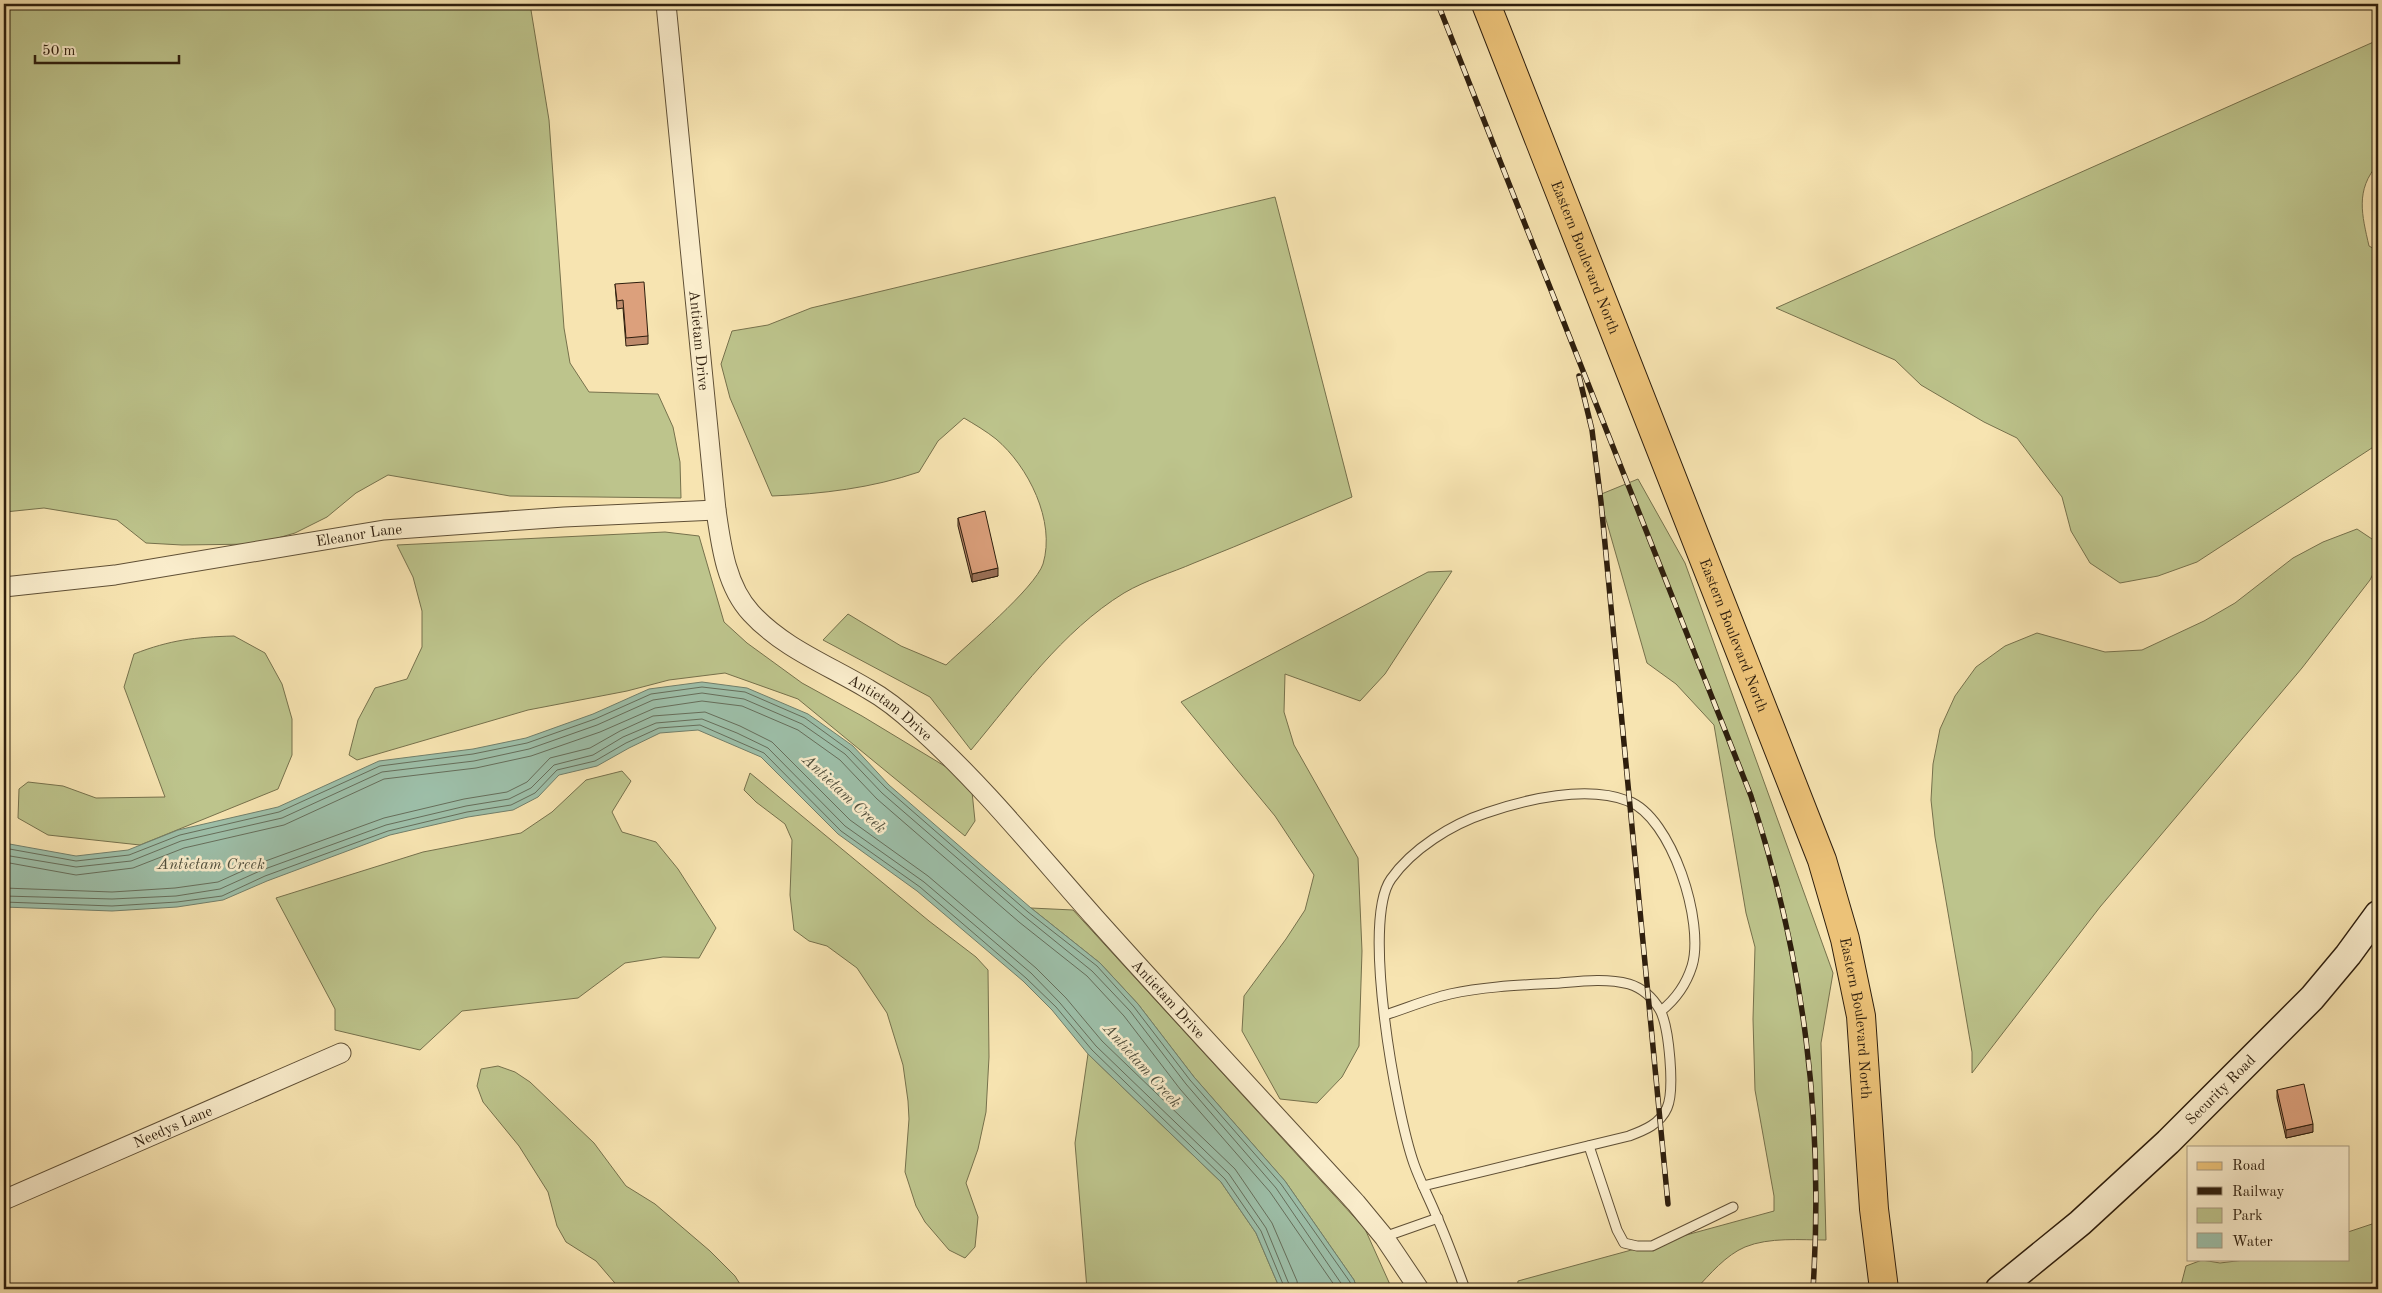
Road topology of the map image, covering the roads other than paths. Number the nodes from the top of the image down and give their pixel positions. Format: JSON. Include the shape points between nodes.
{"nodes":[{"id":1,"x":666,"y":4,"type":"edge"},
{"id":2,"x":1486,"y":4,"type":"edge"},
{"id":3,"x":716,"y":510,"type":"junction"},
{"id":4,"x":4,"y":587,"type":"edge"},
{"id":5,"x":2378,"y":914,"type":"edge"},
{"id":6,"x":1661,"y":1011,"type":"junction"},
{"id":7,"x":1385,"y":1015,"type":"junction"},
{"id":8,"x":341,"y":1053,"type":"dead end"},
{"id":9,"x":1589,"y":1146,"type":"junction"},
{"id":10,"x":1423,"y":1186,"type":"junction"},
{"id":11,"x":4,"y":1200,"type":"edge"},
{"id":12,"x":1733,"y":1207,"type":"dead end"},
{"id":13,"x":1438,"y":1218,"type":"junction"},
{"id":14,"x":1384,"y":1237,"type":"junction"},
{"id":15,"x":1419,"y":1289,"type":"edge"},
{"id":16,"x":1465,"y":1289,"type":"edge"},
{"id":17,"x":1884,"y":1289,"type":"edge"},
{"id":18,"x":1999,"y":1289,"type":"edge"}],
"edges":[{"from":1,"to":3,"type":"street","name":"Antietam Drive"},
{"from":2,"to":17,"type":"main road","name":"Eastern Boulevard North","via":[[1822,860],[1845,939],[1861,1016],[1874,1209]]},
{"from":3,"to":4,"type":"street","name":"Eleanor Lane","via":[[384,530],[115,575]]},
{"from":3,"to":14,"type":"street","name":"Antietam Drive","via":[[725,560],[734,586],[749,611],[766,629],[790,646],[870,690],[920,728],[979,789]]},
{"from":5,"to":18,"type":"street","name":"Security Road","via":[[2312,998],[2168,1142],[2080,1223]]},
{"from":6,"to":7,"type":"lane","via":[[1648,993],[1629,984],[1595,980],[1450,994]]},
{"from":6,"to":7,"type":"lane","via":[[1672,1003],[1684,986],[1693,964],[1694,926],[1690,895],[1669,845],[1647,814],[1629,801],[1593,792],[1506,806],[1468,819],[1412,856],[1390,880],[1380,915],[1378,952]]},
{"from":6,"to":9,"type":"lane","via":[[1671,1064],[1668,1107],[1648,1129]]},
{"from":7,"to":10,"type":"lane","via":[[1403,1129]]},
{"from":8,"to":11,"type":"street","name":"Needys Lane"},
{"from":9,"to":10,"type":"lane"},
{"from":9,"to":12,"type":"lane","via":[[1624,1243],[1652,1246]]},
{"from":10,"to":13,"type":"lane"},
{"from":13,"to":14,"type":"lane"},
{"from":13,"to":16,"type":"lane"},
{"from":14,"to":15,"type":"street","name":"Antietam Drive"}]}
